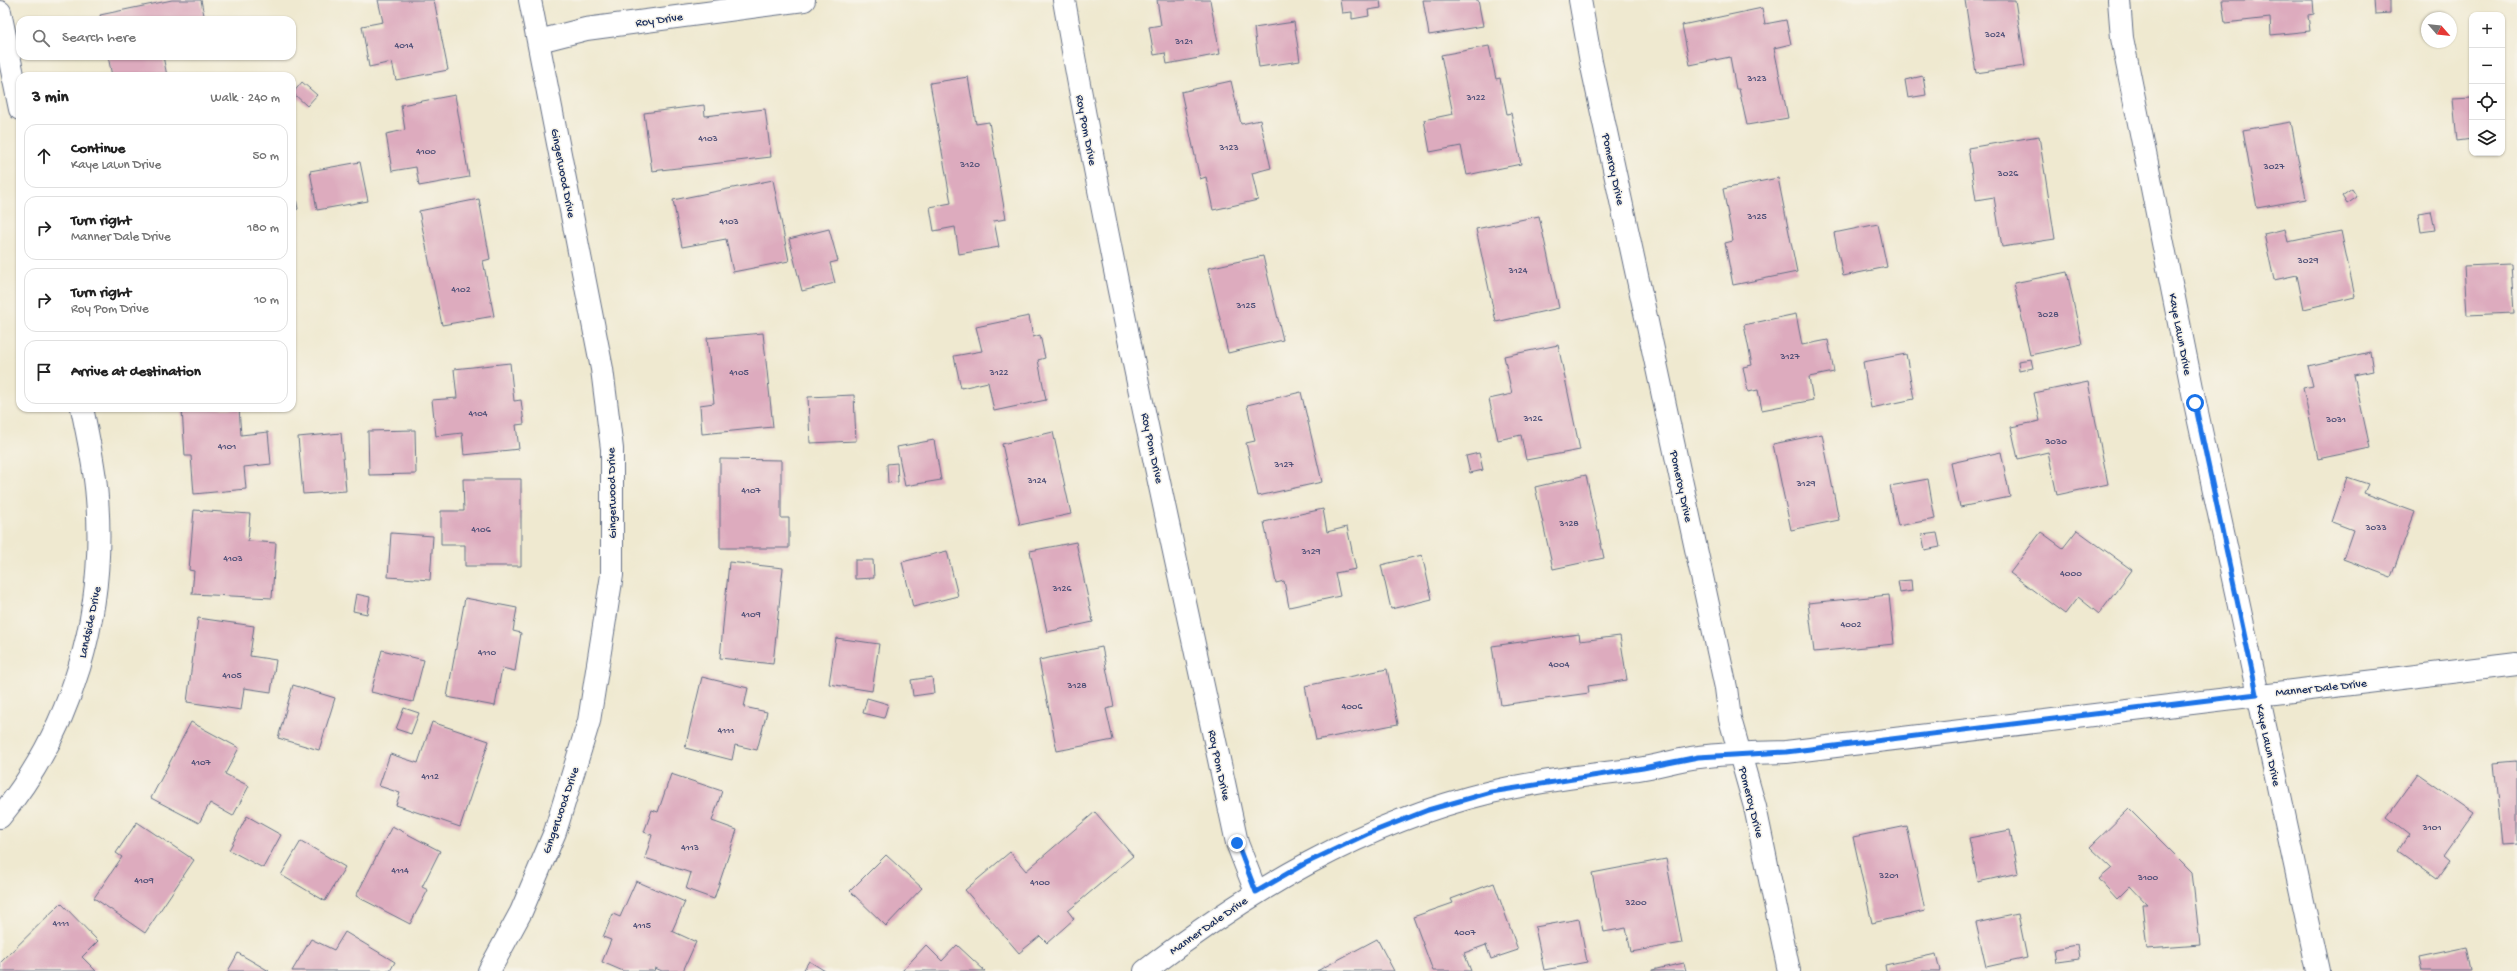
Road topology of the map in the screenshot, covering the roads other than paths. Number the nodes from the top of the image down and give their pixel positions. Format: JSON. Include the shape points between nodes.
{"nodes":[{"id":1,"x":530,"y":0,"type":"edge"},
{"id":2,"x":804,"y":0,"type":"edge"},
{"id":3,"x":1064,"y":0,"type":"edge"},
{"id":4,"x":1580,"y":0,"type":"edge"},
{"id":5,"x":2119,"y":0,"type":"edge"},
{"id":6,"x":0,"y":12,"type":"edge"},
{"id":7,"x":539,"y":41,"type":"junction"},
{"id":8,"x":16,"y":90,"type":"edge"},
{"id":9,"x":83,"y":412,"type":"edge"},
{"id":10,"x":2517,"y":664,"type":"edge"},
{"id":11,"x":2257,"y":694,"type":"junction"},
{"id":12,"x":1740,"y":754,"type":"junction"},
{"id":13,"x":0,"y":817,"type":"edge"},
{"id":14,"x":1256,"y":892,"type":"junction"},
{"id":15,"x":489,"y":971,"type":"edge"},
{"id":16,"x":1145,"y":971,"type":"edge"},
{"id":17,"x":1789,"y":971,"type":"edge"},
{"id":18,"x":2318,"y":971,"type":"edge"}],
"edges":[{"from":1,"to":7,"type":"street","name":"Gingerwood Drive"},
{"from":2,"to":7,"type":"street","name":"Roy Drive","via":[[586,29]]},
{"from":3,"to":14,"type":"street","name":"Roy Pom Drive","via":[[1084,117],[1237,843]]},
{"from":4,"to":12,"type":"street","name":"Pomeroy Drive","via":[[1591,62],[1726,688],[1730,719]]},
{"from":5,"to":11,"type":"street","name":"Kaye Lawn Drive","via":[[2125,53],[2195,403]]},
{"from":6,"to":8,"type":"street"},
{"from":7,"to":15,"type":"street","name":"Gingerwood Drive","via":[[602,369],[612,449],[612,575],[589,721],[555,832],[521,912]]},
{"from":9,"to":13,"type":"street","name":"Landside Drive","via":[[97,497],[96,602],[86,648],[63,712],[22,791]]},
{"from":10,"to":11,"type":"street","name":"Manner Dale Drive"},
{"from":11,"to":12,"type":"street","name":"Manner Dale Drive","via":[[1794,751]]},
{"from":11,"to":18,"type":"street","name":"Kaye Lawn Drive"},
{"from":12,"to":14,"type":"street","name":"Manner Dale Drive","via":[[1698,757],[1491,792],[1428,810],[1367,834],[1304,864]]},
{"from":12,"to":17,"type":"street","name":"Pomeroy Drive"},
{"from":14,"to":16,"type":"street","name":"Manner Dale Drive","via":[[1194,933]]}]}
